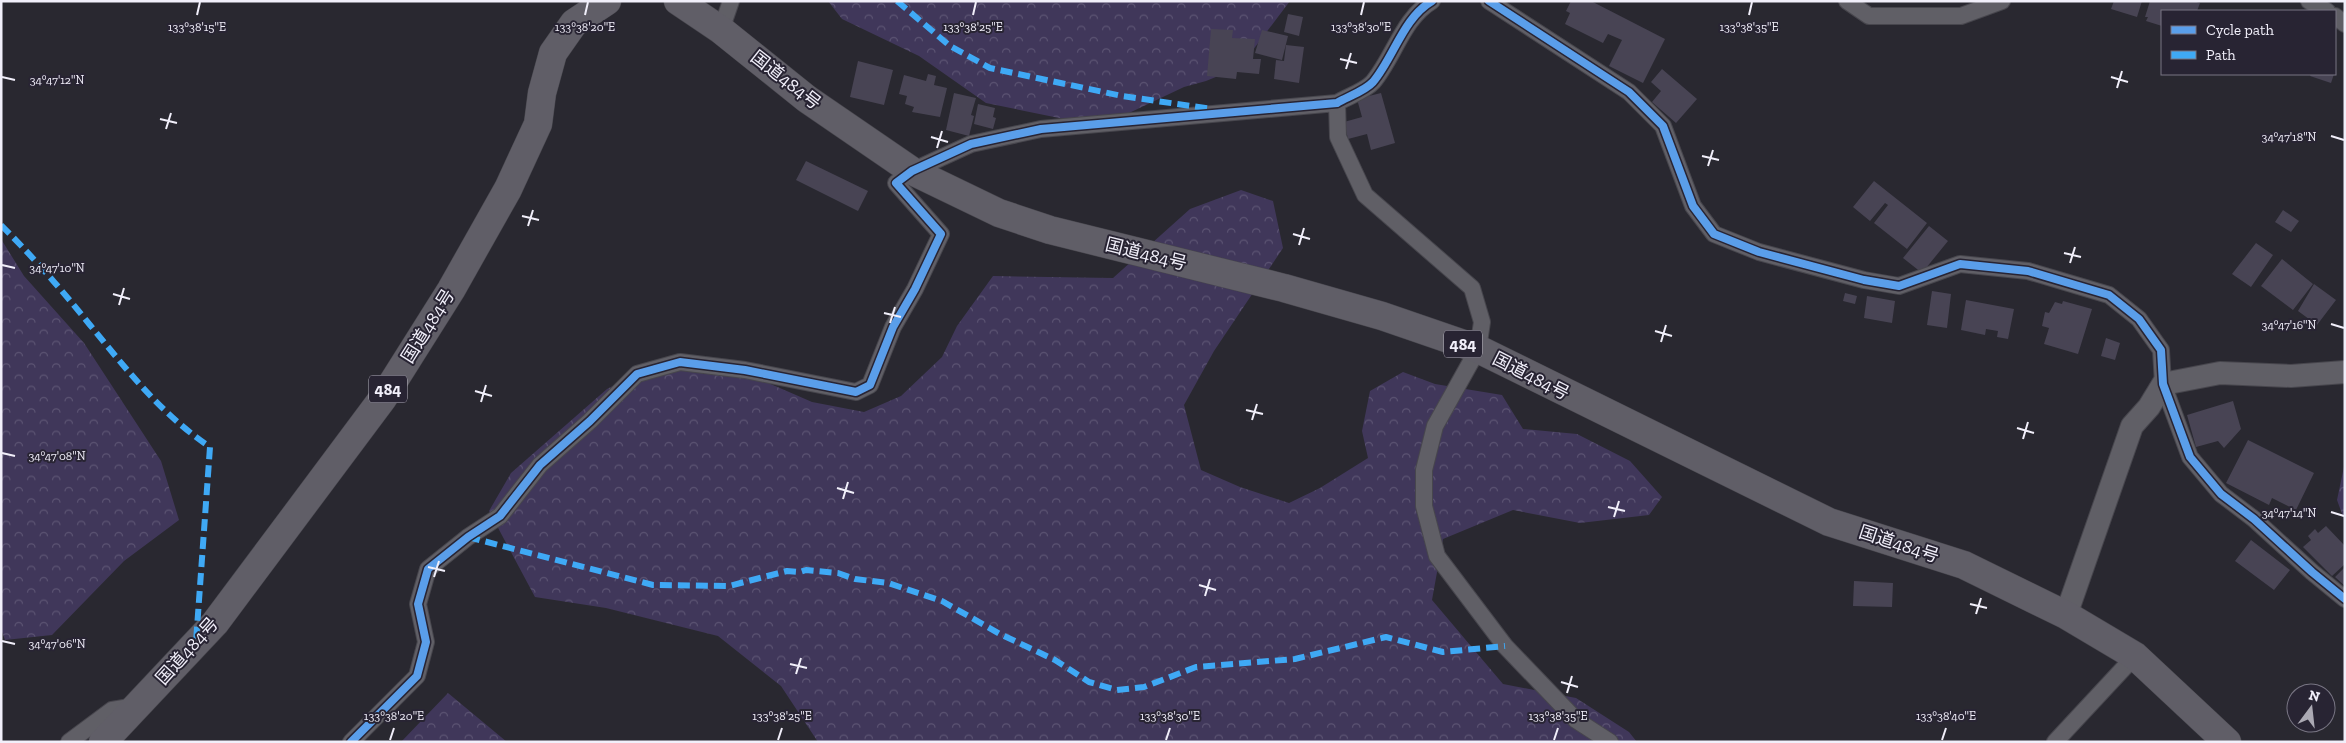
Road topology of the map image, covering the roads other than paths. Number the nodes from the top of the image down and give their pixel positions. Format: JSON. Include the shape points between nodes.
{"nodes":[{"id":1,"x":607,"y":1,"type":"edge"},
{"id":2,"x":678,"y":1,"type":"edge"},
{"id":3,"x":731,"y":1,"type":"edge"},
{"id":4,"x":1432,"y":1,"type":"edge"},
{"id":5,"x":1490,"y":1,"type":"edge"},
{"id":6,"x":1847,"y":1,"type":"edge"},
{"id":7,"x":2002,"y":1,"type":"edge"},
{"id":8,"x":2309,"y":1,"type":"edge"},
{"id":9,"x":2325,"y":10,"type":"edge"},
{"id":10,"x":721,"y":30,"type":"junction"},
{"id":11,"x":1337,"y":103,"type":"junction"},
{"id":12,"x":912,"y":171,"type":"junction"},
{"id":13,"x":1478,"y":349,"type":"junction"},
{"id":14,"x":2345,"y":372,"type":"edge"},
{"id":15,"x":2163,"y":384,"type":"junction"},
{"id":16,"x":2345,"y":598,"type":"edge"},
{"id":17,"x":2066,"y":615,"type":"junction"},
{"id":18,"x":2135,"y":656,"type":"junction"},
{"id":19,"x":136,"y":706,"type":"junction"},
{"id":20,"x":69,"y":742,"type":"edge"},
{"id":21,"x":103,"y":742,"type":"edge"},
{"id":22,"x":351,"y":742,"type":"edge"},
{"id":23,"x":1610,"y":742,"type":"edge"},
{"id":24,"x":2055,"y":742,"type":"edge"},
{"id":25,"x":2228,"y":742,"type":"edge"}],
"edges":[{"from":1,"to":19,"type":"highway","name":"国道484号","number":"484","via":[[574,24],[553,53],[538,124],[508,189],[451,290],[383,398],[214,622]]},
{"from":2,"to":10,"type":"highway","name":"国道484号","number":"484"},
{"from":3,"to":10,"type":"street"},
{"from":4,"to":11,"type":"street","via":[[1404,30],[1373,83]]},
{"from":5,"to":15,"type":"street","via":[[1629,92],[1662,126],[1693,206],[1714,234],[1759,252],[1899,286],[1960,264],[2028,271],[2108,295],[2139,319],[2161,350]]},
{"from":6,"to":7,"type":"street","via":[[1869,16],[1961,16]]},
{"from":8,"to":9,"type":"street"},
{"from":10,"to":12,"type":"highway","name":"国道484号","number":"484","via":[[807,99]]},
{"from":11,"to":12,"type":"street","via":[[1042,129],[971,144]]},
{"from":11,"to":13,"type":"street","via":[[1338,138],[1365,195],[1472,288],[1482,322]]},
{"from":12,"to":13,"type":"highway","name":"国道484号","number":"484","via":[[1000,213],[1050,230],[1284,288],[1382,316]]},
{"from":12,"to":22,"type":"street","via":[[896,183],[941,234],[894,327],[870,385],[856,392],[745,370],[680,362],[637,374],[540,465],[500,516],[428,569],[418,604],[426,642],[417,676]]},
{"from":13,"to":17,"type":"highway","name":"国道484号","number":"484","via":[[1829,522],[1964,565]]},
{"from":13,"to":23,"type":"street","via":[[1435,426],[1424,470],[1424,506],[1437,556],[1505,646],[1576,720]]},
{"from":14,"to":15,"type":"street","via":[[2291,376],[2220,373]]},
{"from":15,"to":16,"type":"street","via":[[2190,457],[2221,494]]},
{"from":15,"to":17,"type":"street","via":[[2132,426]]},
{"from":17,"to":18,"type":"highway","name":"国道484号","number":"484"},
{"from":18,"to":24,"type":"street"},
{"from":18,"to":25,"type":"highway","name":"国道484号","number":"484"},
{"from":19,"to":20,"type":"street","via":[[112,710]]},
{"from":19,"to":21,"type":"highway","name":"国道484号","number":"484"}]}
